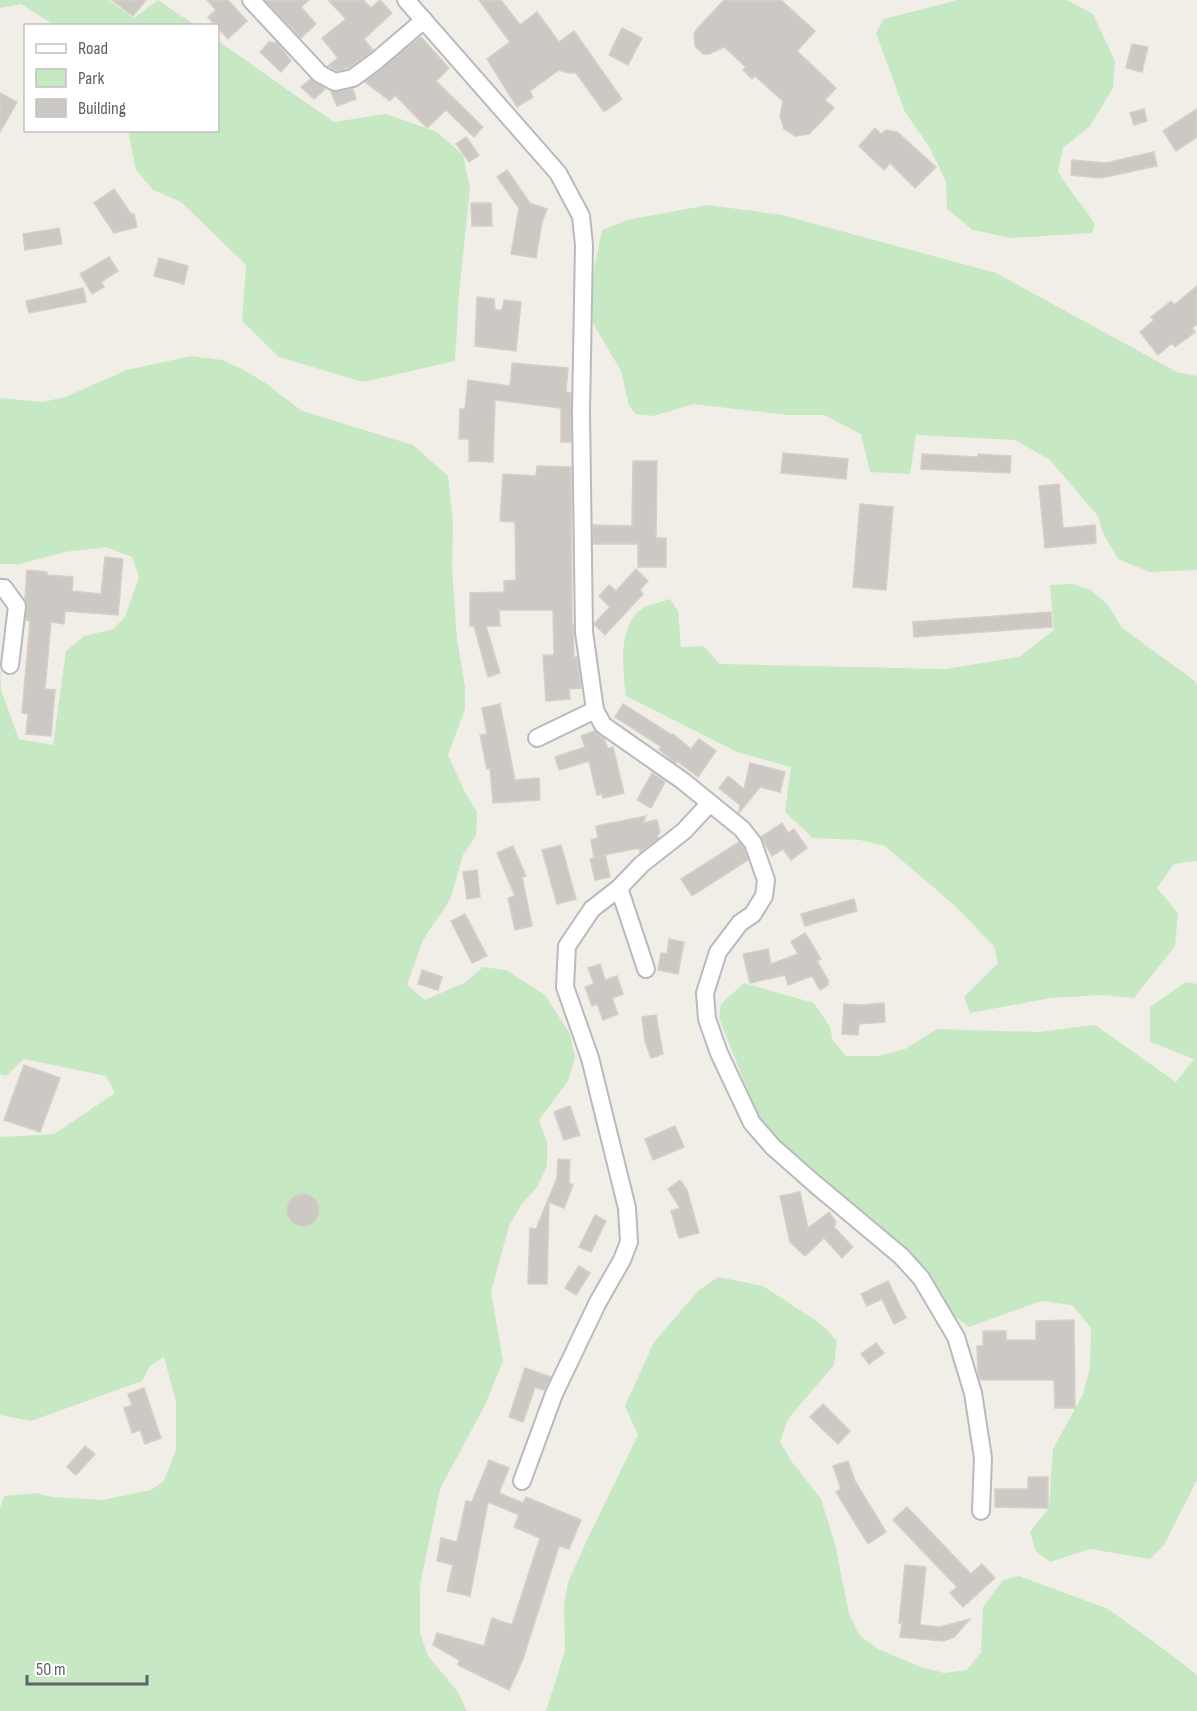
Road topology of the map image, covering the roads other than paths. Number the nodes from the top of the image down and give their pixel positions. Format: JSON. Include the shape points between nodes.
{"nodes":[{"id":1,"x":252,"y":0,"type":"edge"},
{"id":2,"x":406,"y":0,"type":"edge"},
{"id":3,"x":424,"y":20,"type":"junction"},
{"id":4,"x":0,"y":588,"type":"edge"},
{"id":5,"x":10,"y":665,"type":"dead end"},
{"id":6,"x":595,"y":710,"type":"junction"},
{"id":7,"x":537,"y":738,"type":"dead end"},
{"id":8,"x":710,"y":803,"type":"junction"},
{"id":9,"x":619,"y":888,"type":"junction"},
{"id":10,"x":646,"y":969,"type":"dead end"},
{"id":11,"x":522,"y":1481,"type":"dead end"},
{"id":12,"x":981,"y":1511,"type":"dead end"}],
"edges":[{"from":1,"to":3,"type":"street","via":[[320,74],[335,82],[353,78]]},
{"from":2,"to":3,"type":"street"},
{"from":3,"to":6,"type":"street","via":[[558,173],[581,216],[584,632]]},
{"from":4,"to":5,"type":"street","via":[[17,606]]},
{"from":6,"to":7,"type":"street"},
{"from":6,"to":8,"type":"street","via":[[603,725]]},
{"from":8,"to":9,"type":"street"},
{"from":8,"to":12,"type":"street","via":[[753,843],[766,880],[764,896],[753,914],[740,923],[718,952],[705,993],[707,1019],[719,1053],[752,1123],[798,1169],[901,1256],[921,1278],[956,1337],[973,1393],[983,1458]]},
{"from":9,"to":10,"type":"street"},
{"from":9,"to":11,"type":"street","via":[[592,909],[567,946],[565,987],[590,1058],[627,1208],[629,1242],[554,1394]]}]}
